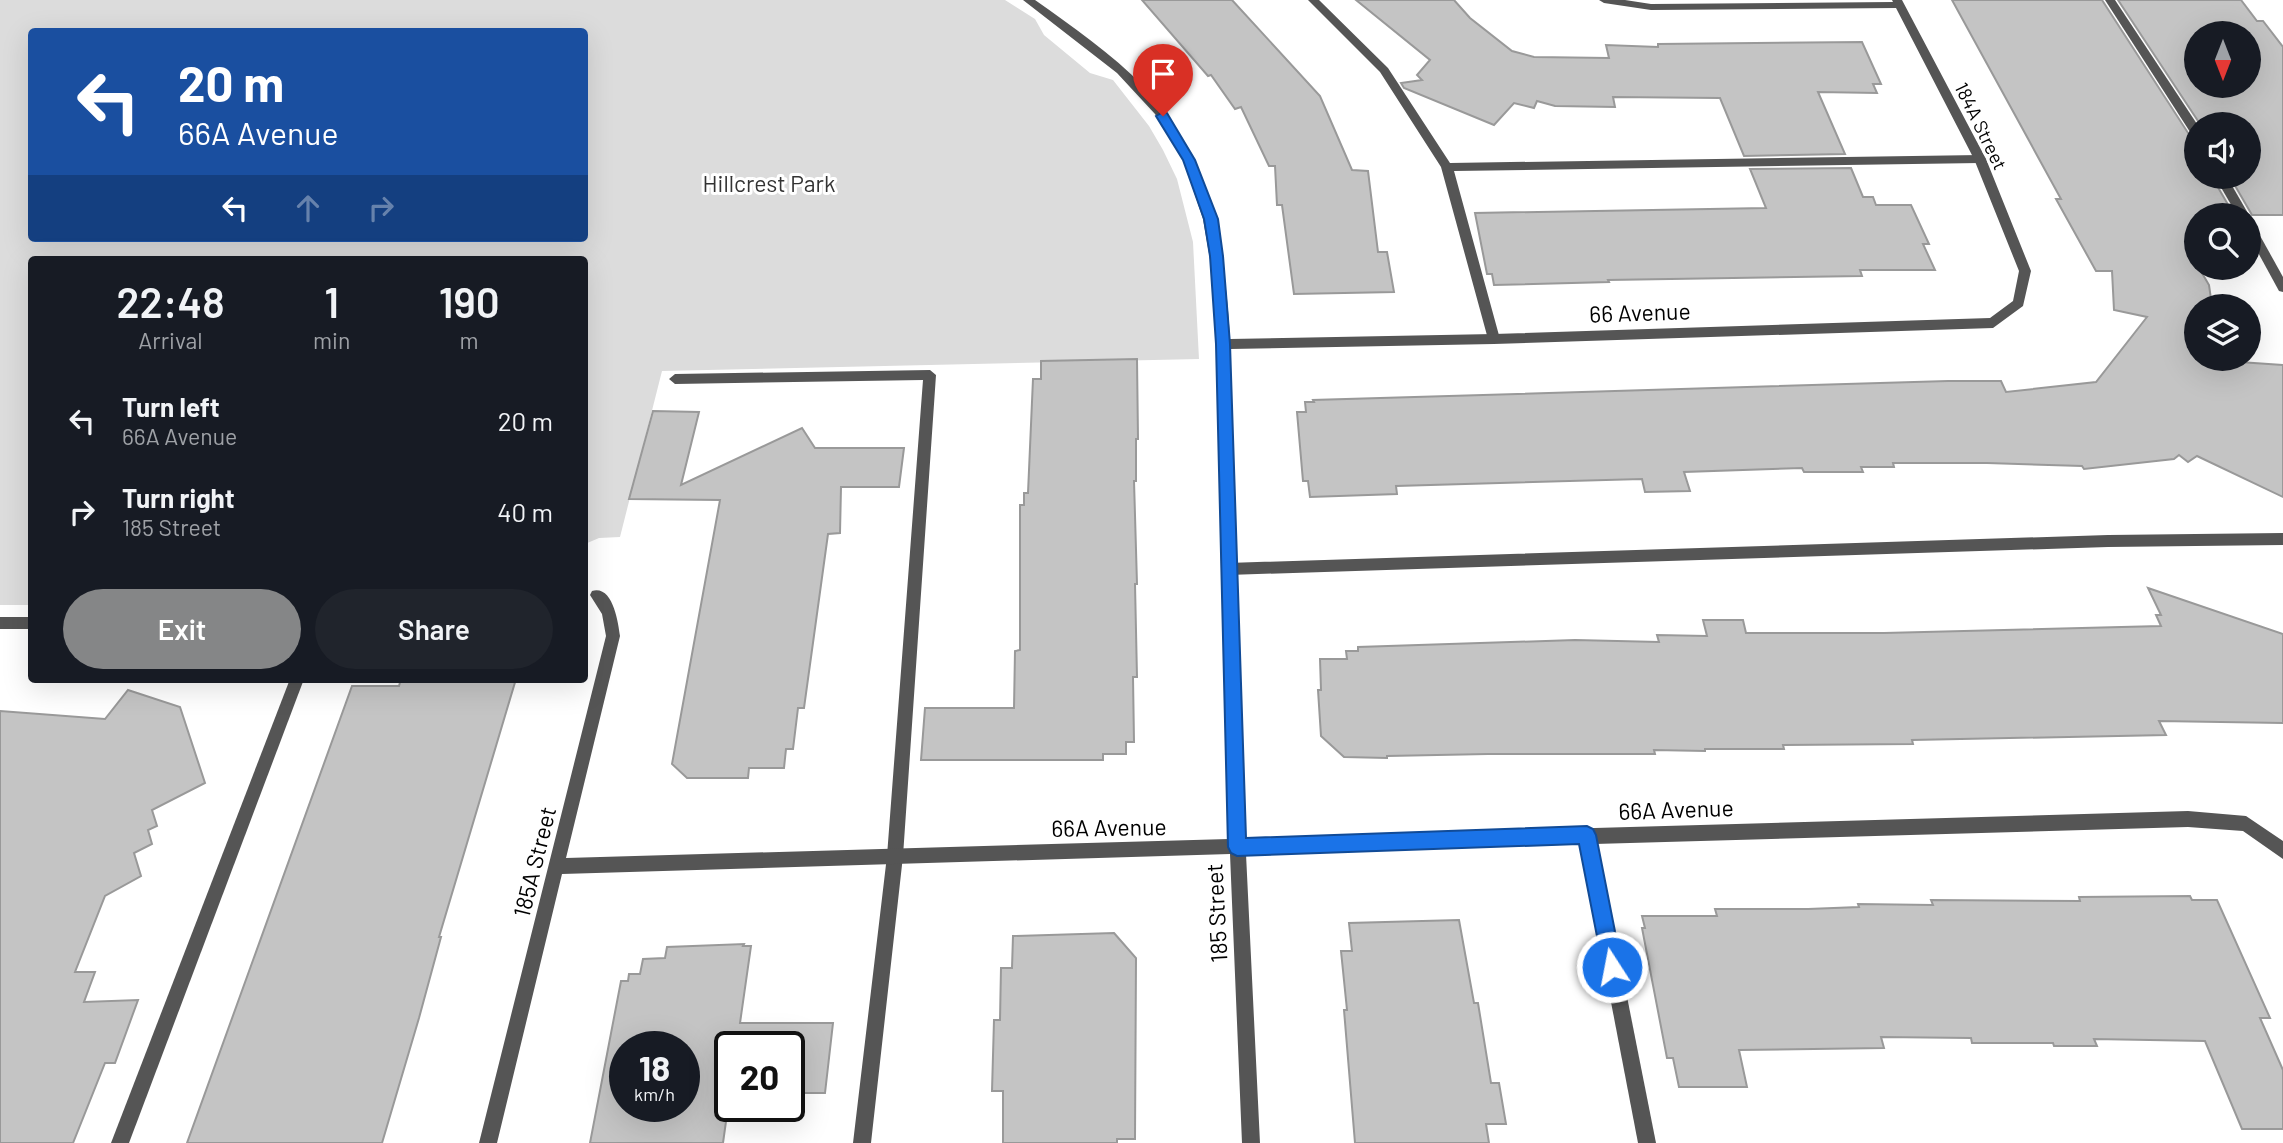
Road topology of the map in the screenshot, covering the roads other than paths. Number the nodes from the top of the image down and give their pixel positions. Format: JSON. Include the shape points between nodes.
{"nodes":[{"id":1,"x":1028,"y":0,"type":"edge"},
{"id":2,"x":1313,"y":0,"type":"edge"},
{"id":3,"x":1604,"y":0,"type":"edge"},
{"id":4,"x":2110,"y":0,"type":"edge"},
{"id":5,"x":1899,"y":2,"type":"edge"},
{"id":6,"x":1698,"y":3,"type":"edge"},
{"id":7,"x":2184,"y":114,"type":"edge"},
{"id":8,"x":1980,"y":159,"type":"junction"},
{"id":9,"x":1447,"y":167,"type":"junction"},
{"id":10,"x":2261,"y":248,"type":"edge"},
{"id":11,"x":2025,"y":271,"type":"joint"},
{"id":12,"x":2283,"y":288,"type":"edge"},
{"id":13,"x":1494,"y":339,"type":"junction"},
{"id":14,"x":1223,"y":344,"type":"junction"},
{"id":15,"x":675,"y":379,"type":"dead end"},
{"id":16,"x":2283,"y":539,"type":"edge"},
{"id":17,"x":1228,"y":569,"type":"junction"},
{"id":18,"x":597,"y":595,"type":"dead end"},
{"id":19,"x":28,"y":623,"type":"edge"},
{"id":20,"x":0,"y":624,"type":"edge"},
{"id":21,"x":295,"y":683,"type":"edge"},
{"id":22,"x":1587,"y":835,"type":"junction"},
{"id":23,"x":1237,"y":847,"type":"junction"},
{"id":24,"x":2283,"y":851,"type":"edge"},
{"id":25,"x":895,"y":856,"type":"junction"},
{"id":26,"x":558,"y":866,"type":"junction"},
{"id":27,"x":120,"y":1143,"type":"edge"},
{"id":28,"x":488,"y":1143,"type":"edge"},
{"id":29,"x":862,"y":1143,"type":"edge"},
{"id":30,"x":1251,"y":1143,"type":"edge"},
{"id":31,"x":1647,"y":1143,"type":"edge"}],
"edges":[{"from":1,"to":14,"type":"street","name":"185 Street","via":[[1106,55],[1137,84],[1189,160],[1211,219]]},
{"from":2,"to":9,"type":"street","via":[[1384,70]]},
{"from":3,"to":6,"type":"street","via":[[1651,7]]},
{"from":4,"to":7,"type":"street"},
{"from":5,"to":6,"type":"street"},
{"from":5,"to":8,"type":"street","name":"184A Street"},
{"from":8,"to":9,"type":"street"},
{"from":8,"to":11,"type":"street","name":"184A Street"},
{"from":9,"to":13,"type":"street"},
{"from":10,"to":12,"type":"street"},
{"from":11,"to":13,"type":"street","name":"66 Avenue","via":[[2020,303],[1993,323]]},
{"from":13,"to":14,"type":"street","name":"66 Avenue"},
{"from":14,"to":17,"type":"street","name":"185 Street"},
{"from":15,"to":25,"type":"street","via":[[930,375]]},
{"from":16,"to":17,"type":"street"},
{"from":17,"to":23,"type":"street","name":"185 Street"},
{"from":18,"to":26,"type":"street","name":"185A Street","via":[[609,612],[613,636]]},
{"from":19,"to":20,"type":"street"},
{"from":21,"to":27,"type":"street"},
{"from":22,"to":23,"type":"street","name":"66A Avenue"},
{"from":22,"to":24,"type":"street","name":"66A Avenue","via":[[2188,819],[2246,824]]},
{"from":22,"to":31,"type":"street"},
{"from":23,"to":25,"type":"street","name":"66A Avenue"},
{"from":23,"to":30,"type":"street","name":"185 Street"},
{"from":25,"to":26,"type":"street","name":"66A Avenue"},
{"from":25,"to":29,"type":"street"},
{"from":26,"to":28,"type":"street","name":"185A Street"}]}
